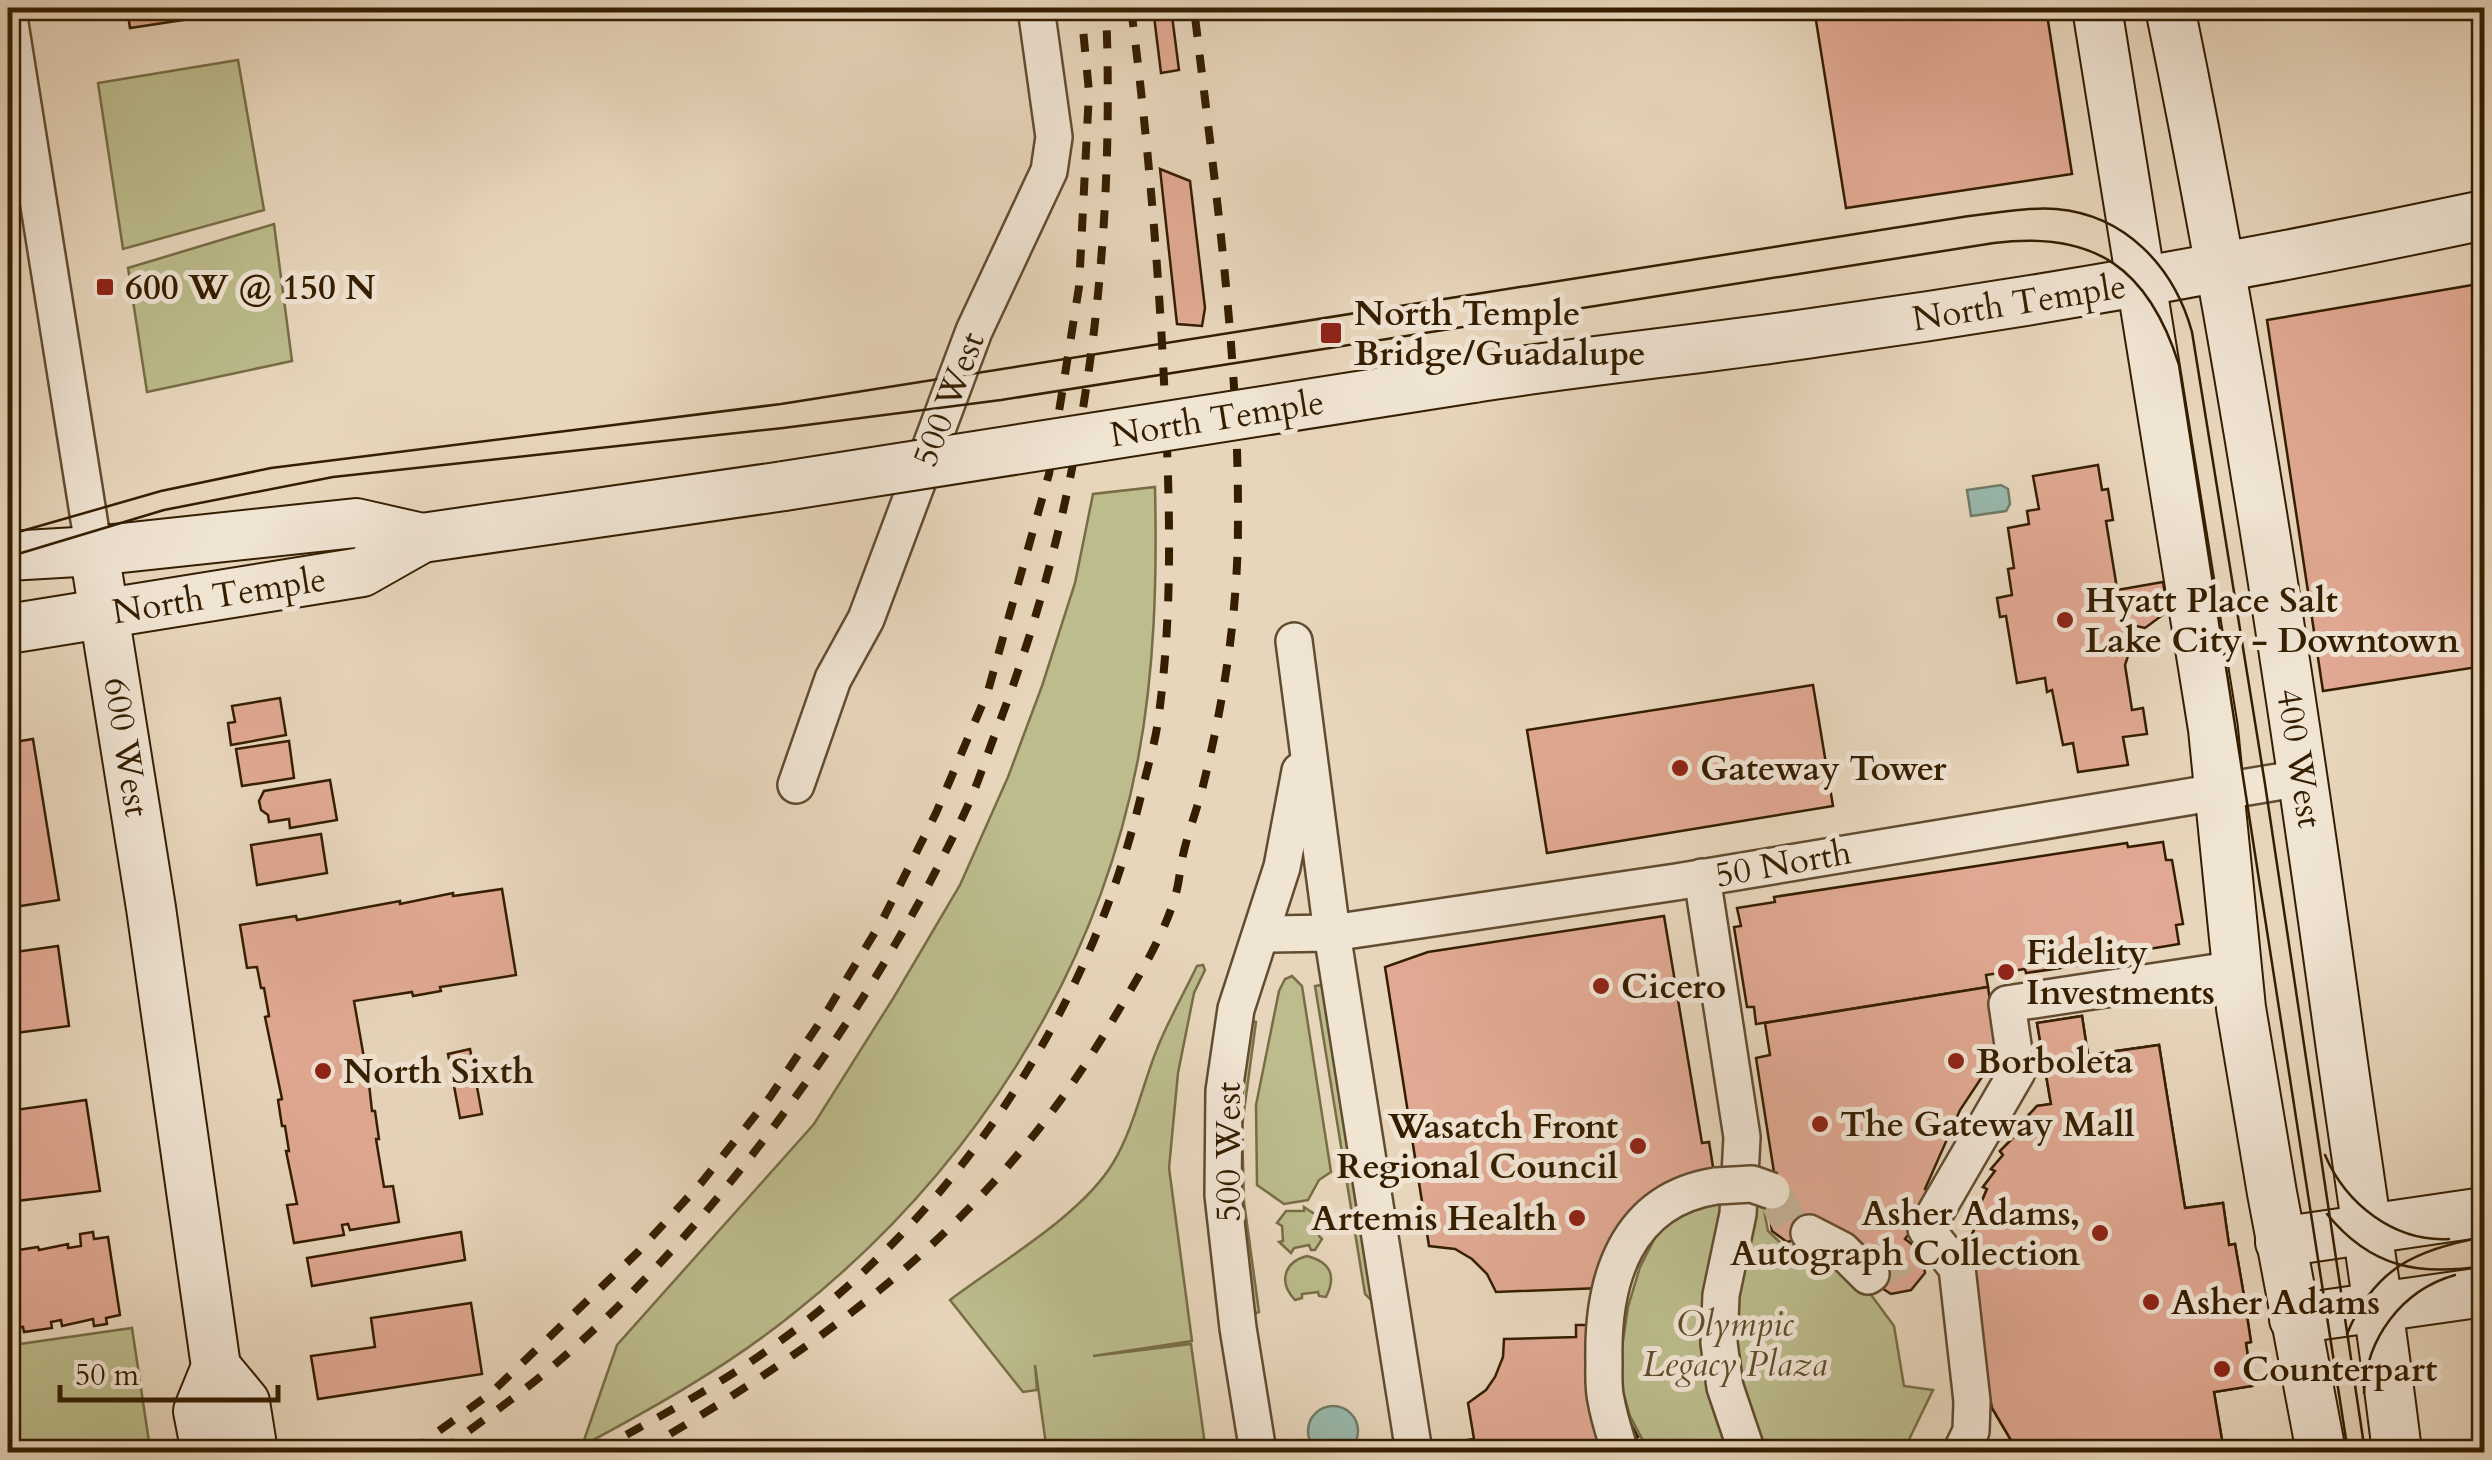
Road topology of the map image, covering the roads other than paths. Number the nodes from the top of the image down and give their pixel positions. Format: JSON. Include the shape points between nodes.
{"nodes":[{"id":1,"x":1036,"y":8,"type":"edge"},
{"id":2,"x":2097,"y":8,"type":"edge"},
{"id":3,"x":2170,"y":8,"type":"edge"},
{"id":4,"x":8,"y":11,"type":"edge"},
{"id":5,"x":2484,"y":215,"type":"edge"},
{"id":6,"x":2221,"y":268,"type":"junction"},
{"id":7,"x":2140,"y":282,"type":"junction"},
{"id":8,"x":422,"y":538,"type":"junction"},
{"id":9,"x":94,"y":551,"type":"junction"},
{"id":10,"x":8,"y":556,"type":"edge"},
{"id":11,"x":106,"y":614,"type":"junction"},
{"id":12,"x":8,"y":629,"type":"edge"},
{"id":13,"x":1294,"y":641,"type":"dead end"},
{"id":14,"x":1306,"y":740,"type":"junction"},
{"id":15,"x":2302,"y":778,"type":"junction"},
{"id":16,"x":796,"y":785,"type":"dead end"},
{"id":17,"x":2220,"y":790,"type":"junction"},
{"id":18,"x":1702,"y":877,"type":"junction"},
{"id":19,"x":1332,"y":933,"type":"junction"},
{"id":20,"x":1262,"y":934,"type":"junction"},
{"id":21,"x":2217,"y":972,"type":"dead end"},
{"id":22,"x":1772,"y":1191,"type":"dead end"},
{"id":23,"x":2484,"y":1212,"type":"edge"},
{"id":24,"x":2366,"y":1230,"type":"junction"},
{"id":25,"x":1809,"y":1233,"type":"tunnel mouth"},
{"id":26,"x":2280,"y":1242,"type":"junction"},
{"id":27,"x":1871,"y":1274,"type":"dead end"},
{"id":28,"x":2484,"y":1292,"type":"edge"},
{"id":29,"x":2378,"y":1307,"type":"junction"},
{"id":30,"x":2294,"y":1318,"type":"junction"},
{"id":31,"x":216,"y":1366,"type":"junction"},
{"id":32,"x":1967,"y":1451,"type":"edge"},
{"id":33,"x":206,"y":1452,"type":"edge"},
{"id":34,"x":253,"y":1452,"type":"edge"},
{"id":35,"x":1258,"y":1452,"type":"edge"},
{"id":36,"x":1414,"y":1452,"type":"edge"},
{"id":37,"x":1620,"y":1452,"type":"edge"},
{"id":38,"x":1747,"y":1452,"type":"edge"},
{"id":39,"x":2321,"y":1452,"type":"edge"},
{"id":40,"x":2397,"y":1452,"type":"edge"}],
"edges":[{"from":1,"to":16,"type":"street","name":"500 West","via":[[1054,137],[1048,171],[974,331]]},
{"from":2,"to":7,"type":"street"},
{"from":3,"to":6,"type":"street","name":"400 West"},
{"from":4,"to":9,"type":"street","name":"600 West"},
{"from":5,"to":6,"type":"street","name":"North Temple"},
{"from":6,"to":7,"type":"street","name":"North Temple"},
{"from":6,"to":15,"type":"street","name":"400 West"},
{"from":7,"to":8,"type":"street","name":"North Temple","bridge":true},
{"from":7,"to":17,"type":"street"},
{"from":8,"to":9,"type":"street","name":"North Temple","via":[[356,523]]},
{"from":8,"to":11,"type":"street","name":"North Temple","via":[[362,572]]},
{"from":9,"to":10,"type":"street","name":"North Temple"},
{"from":9,"to":11,"type":"street","name":"600 West"},
{"from":11,"to":12,"type":"street","name":"North Temple"},
{"from":11,"to":31,"type":"street","name":"600 West"},
{"from":13,"to":14,"type":"street","name":"500 West"},
{"from":14,"to":19,"type":"street","name":"500 West"},
{"from":14,"to":20,"type":"street","name":"500 West"},
{"from":15,"to":17,"type":"street","name":"50 North"},
{"from":15,"to":24,"type":"street","name":"400 West"},
{"from":17,"to":18,"type":"street","name":"50 North"},
{"from":17,"to":26,"type":"street","via":[[2234,962]]},
{"from":18,"to":19,"type":"street","name":"50 North"},
{"from":18,"to":38,"type":"street","via":[[1742,1137],[1719,1343],[1725,1387]]},
{"from":19,"to":20,"type":"street","name":"50 North"},
{"from":19,"to":36,"type":"street","name":"500 West"},
{"from":20,"to":35,"type":"street","name":"500 West","via":[[1236,1009],[1222,1142],[1236,1309]]},
{"from":21,"to":32,"type":"street","via":[[2008,1004],[2017,1072],[1918,1236],[1957,1268],[1972,1401]]},
{"from":22,"to":37,"type":"street","bridge":true,"via":[[1752,1184],[1680,1195],[1638,1226],[1594,1330]]},
{"from":23,"to":24,"type":"street"},
{"from":24,"to":26,"type":"street"},
{"from":24,"to":29,"type":"street","name":"400 West"},
{"from":25,"to":27,"type":"street"},
{"from":26,"to":30,"type":"street"},
{"from":28,"to":29,"type":"street"},
{"from":29,"to":30,"type":"street"},
{"from":29,"to":40,"type":"street","name":"400 West"},
{"from":30,"to":39,"type":"street"},
{"from":31,"to":33,"type":"street","name":"600 West","via":[[198,1411]]},
{"from":31,"to":34,"type":"street","name":"600 West","via":[[245,1402]]}]}
